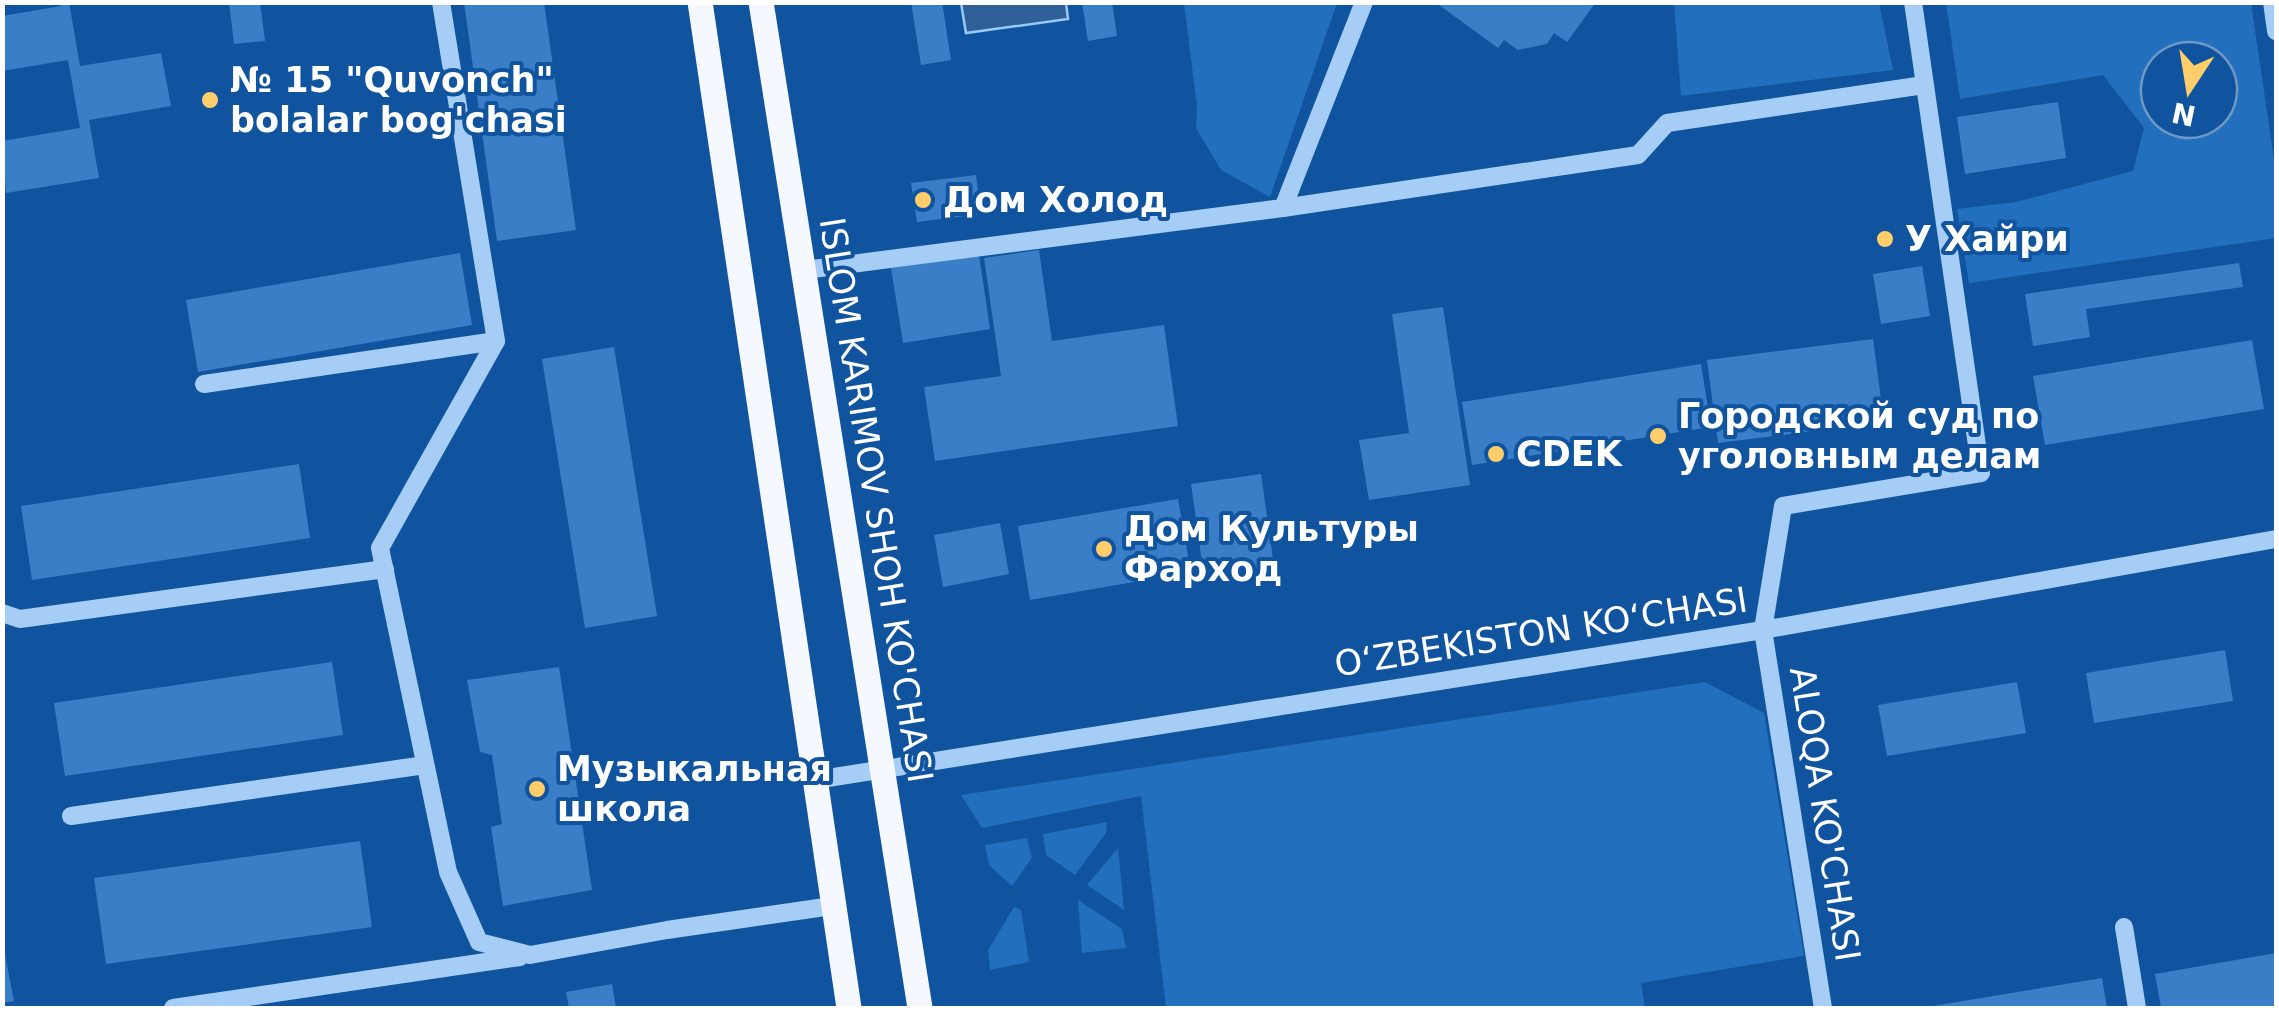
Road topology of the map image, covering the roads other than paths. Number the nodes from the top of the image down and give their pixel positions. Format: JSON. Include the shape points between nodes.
{"nodes":[{"id":1,"x":441,"y":2,"type":"edge"},
{"id":2,"x":700,"y":2,"type":"edge"},
{"id":3,"x":762,"y":2,"type":"edge"},
{"id":4,"x":1364,"y":2,"type":"edge"},
{"id":5,"x":1913,"y":2,"type":"edge"},
{"id":6,"x":2272,"y":2,"type":"edge"},
{"id":7,"x":2276,"y":32,"type":"edge"},
{"id":8,"x":1924,"y":85,"type":"junction"},
{"id":9,"x":1283,"y":208,"type":"junction"},
{"id":10,"x":804,"y":270,"type":"junction"},
{"id":11,"x":496,"y":341,"type":"junction"},
{"id":12,"x":204,"y":384,"type":"dead end"},
{"id":13,"x":2276,"y":539,"type":"edge"},
{"id":14,"x":385,"y":570,"type":"junction"},
{"id":15,"x":2,"y":613,"type":"edge"},
{"id":16,"x":1763,"y":630,"type":"junction"},
{"id":17,"x":425,"y":765,"type":"junction"},
{"id":18,"x":882,"y":768,"type":"junction"},
{"id":19,"x":815,"y":780,"type":"junction"},
{"id":20,"x":71,"y":816,"type":"dead end"},
{"id":21,"x":832,"y":906,"type":"junction"},
{"id":22,"x":2124,"y":927,"type":"dead end"},
{"id":23,"x":530,"y":955,"type":"junction"},
{"id":24,"x":172,"y":1008,"type":"edge"},
{"id":25,"x":849,"y":1008,"type":"edge"},
{"id":26,"x":920,"y":1008,"type":"edge"},
{"id":27,"x":1823,"y":1008,"type":"edge"},
{"id":28,"x":2137,"y":1008,"type":"edge"}],
"edges":[{"from":1,"to":11,"type":"street"},
{"from":2,"to":19,"type":"main road"},
{"from":3,"to":10,"type":"main road","name":"ISLOM KARIMOV SHOH KO'CHASI"},
{"from":4,"to":9,"type":"street"},
{"from":5,"to":8,"type":"street"},
{"from":6,"to":7,"type":"street"},
{"from":8,"to":9,"type":"street","via":[[1667,123],[1638,155]]},
{"from":8,"to":16,"type":"street","name":"ALOQA KO'CHASI","via":[[1981,473],[1783,506]]},
{"from":9,"to":10,"type":"street"},
{"from":10,"to":18,"type":"main road","name":"ISLOM KARIMOV SHOH KO'CHASI"},
{"from":11,"to":12,"type":"street"},
{"from":11,"to":14,"type":"street","via":[[380,548]]},
{"from":13,"to":16,"type":"street","name":"O‘ZBEKISTON KO‘CHASI"},
{"from":14,"to":15,"type":"street","via":[[20,619]]},
{"from":14,"to":17,"type":"street"},
{"from":16,"to":18,"type":"street","name":"O‘ZBEKISTON KO‘CHASI"},
{"from":16,"to":27,"type":"street","name":"ALOQA KO'CHASI"},
{"from":17,"to":20,"type":"street"},
{"from":17,"to":23,"type":"street","via":[[448,872],[478,942]]},
{"from":18,"to":19,"type":"street","name":"O‘ZBEKISTON KO‘CHASI"},
{"from":18,"to":26,"type":"main road","name":"ISLOM KARIMOV SHOH KO'CHASI"},
{"from":19,"to":21,"type":"main road"},
{"from":21,"to":23,"type":"street"},
{"from":21,"to":25,"type":"main road"},
{"from":22,"to":28,"type":"street"},
{"from":23,"to":24,"type":"street"}]}
